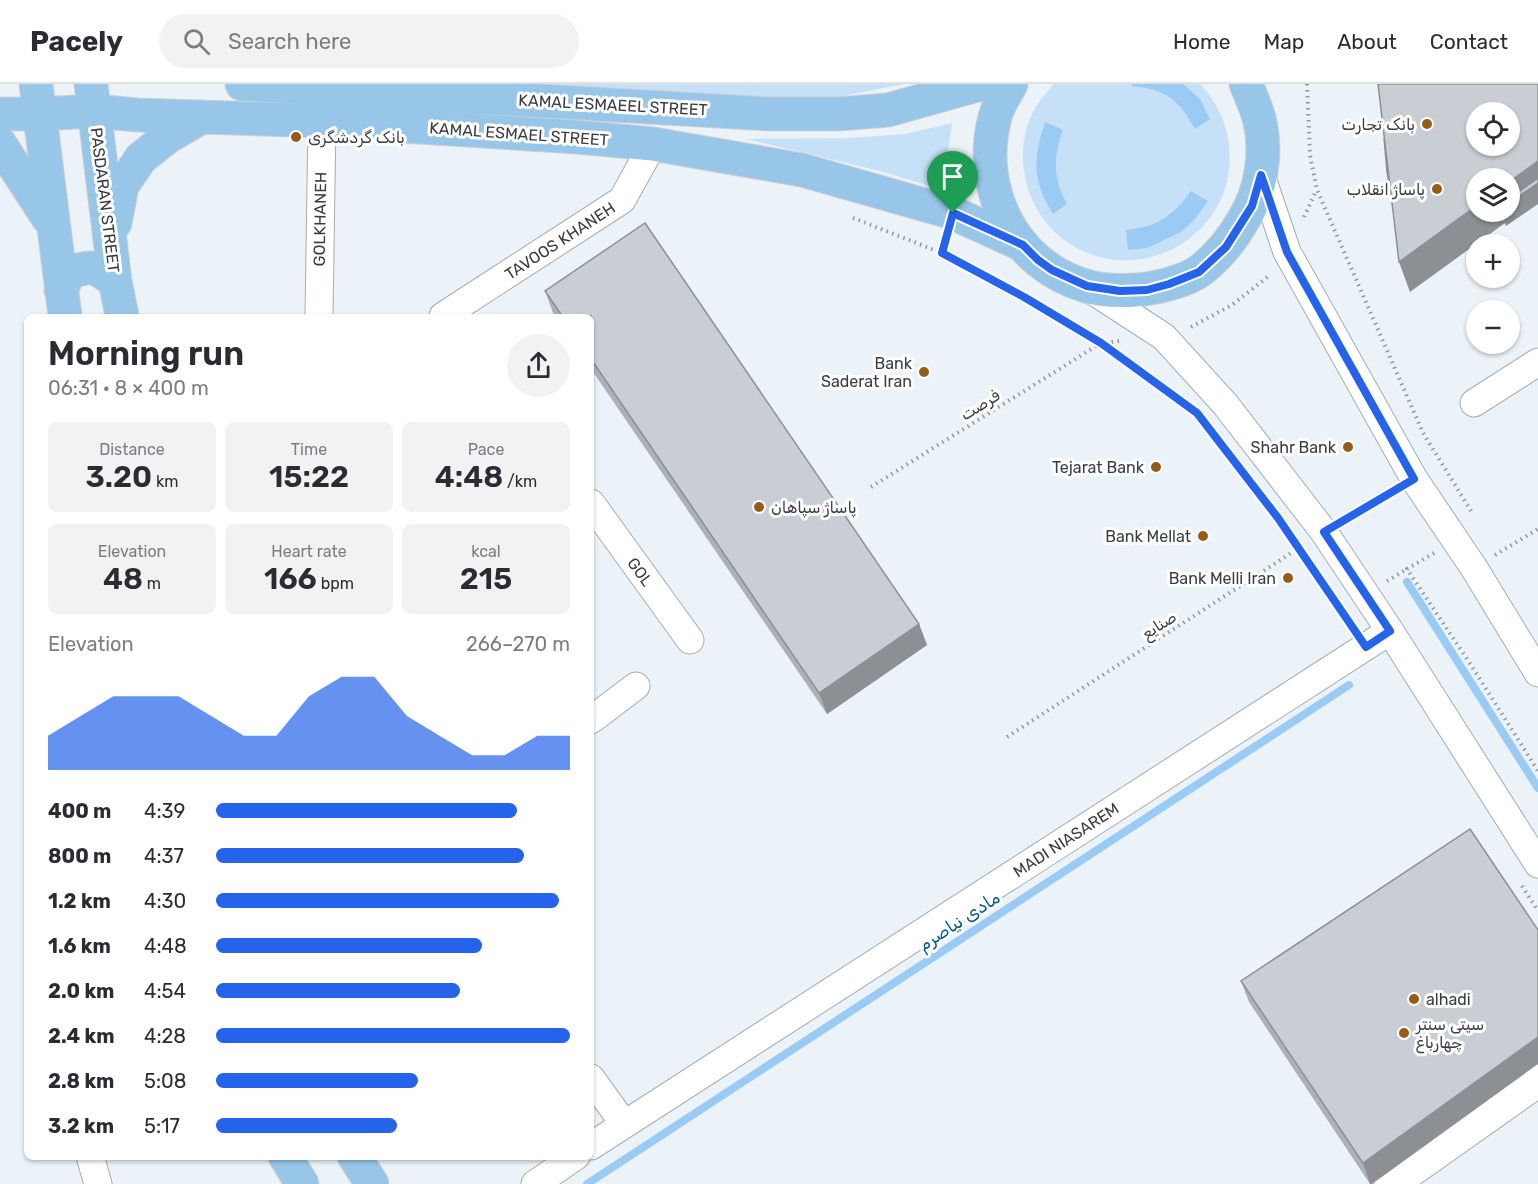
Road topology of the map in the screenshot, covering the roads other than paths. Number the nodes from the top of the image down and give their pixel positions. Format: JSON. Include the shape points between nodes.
{"nodes":[{"id":1,"x":242,"y":84,"type":"edge"},
{"id":2,"x":981,"y":84,"type":"edge"},
{"id":3,"x":1011,"y":84,"type":"edge"},
{"id":4,"x":1246,"y":84,"type":"edge"},
{"id":5,"x":1266,"y":84,"type":"edge"},
{"id":6,"x":92,"y":98,"type":"edge"},
{"id":7,"x":37,"y":99,"type":"edge"},
{"id":8,"x":0,"y":114,"type":"edge"},
{"id":9,"x":202,"y":117,"type":"junction"},
{"id":10,"x":322,"y":121,"type":"junction"},
{"id":11,"x":1260,"y":123,"type":"junction"},
{"id":12,"x":0,"y":144,"type":"edge"},
{"id":13,"x":653,"y":144,"type":"junction"},
{"id":14,"x":1261,"y":175,"type":"junction"},
{"id":15,"x":53,"y":225,"type":"junction"},
{"id":16,"x":111,"y":239,"type":"junction"},
{"id":17,"x":1023,"y":245,"type":"junction"},
{"id":18,"x":116,"y":281,"type":"junction"},
{"id":19,"x":1087,"y":286,"type":"junction"},
{"id":20,"x":63,"y":303,"type":"edge"},
{"id":21,"x":122,"y":314,"type":"edge"},
{"id":22,"x":319,"y":314,"type":"edge"},
{"id":23,"x":451,"y":314,"type":"edge"},
{"id":24,"x":1538,"y":362,"type":"edge"},
{"id":25,"x":1474,"y":403,"type":"dead end"},
{"id":26,"x":594,"y":507,"type":"edge"},
{"id":27,"x":1390,"y":631,"type":"junction"},
{"id":28,"x":690,"y":640,"type":"dead end"},
{"id":29,"x":1538,"y":673,"type":"edge"},
{"id":30,"x":636,"y":686,"type":"dead end"},
{"id":31,"x":594,"y":718,"type":"edge"},
{"id":32,"x":1529,"y":874,"type":"edge"},
{"id":33,"x":1538,"y":1080,"type":"edge"},
{"id":34,"x":594,"y":1082,"type":"edge"},
{"id":35,"x":624,"y":1124,"type":"junction"},
{"id":36,"x":594,"y":1144,"type":"edge"},
{"id":37,"x":91,"y":1160,"type":"edge"},
{"id":38,"x":287,"y":1160,"type":"edge"},
{"id":39,"x":357,"y":1160,"type":"edge"},
{"id":40,"x":570,"y":1160,"type":"edge"},
{"id":41,"x":98,"y":1184,"type":"edge"},
{"id":42,"x":302,"y":1184,"type":"edge"},
{"id":43,"x":372,"y":1184,"type":"edge"},
{"id":44,"x":534,"y":1184,"type":"edge"},
{"id":45,"x":1391,"y":1184,"type":"edge"}],
"edges":[{"from":1,"to":2,"type":"main road","name":"KAMAL ESMAEEL STREET","via":[[771,114],[838,114],[888,110]]},
{"from":3,"to":17,"type":"main road","via":[[996,114],[989,160],[999,206]]},
{"from":4,"to":11,"type":"main road"},
{"from":5,"to":11,"type":"main road"},
{"from":6,"to":7,"type":"main road","name":"KAMAL ESMAEL STREET"},
{"from":6,"to":9,"type":"main road","name":"KAMAL ESMAEL STREET"},
{"from":6,"to":16,"type":"main road","name":"PASDARAN STREET"},
{"from":7,"to":8,"type":"main road","name":"KAMAL ESMAEL STREET"},
{"from":7,"to":15,"type":"main road"},
{"from":9,"to":10,"type":"main road","name":"KAMAL ESMAEL STREET"},
{"from":9,"to":16,"type":"main road","via":[[141,158],[122,186]]},
{"from":10,"to":13,"type":"main road","name":"KAMAL ESMAEL STREET"},
{"from":10,"to":22,"type":"street","name":"GOLKHANEH"},
{"from":11,"to":14,"type":"main road"},
{"from":12,"to":15,"type":"main road"},
{"from":13,"to":17,"type":"main road","name":"KAMAL ESMAEL STREET","via":[[801,170],[953,213]]},
{"from":13,"to":23,"type":"street","name":"TAVOOS KHANEH","via":[[622,200]]},
{"from":14,"to":19,"type":"main road","via":[[1252,206],[1240,227],[1226,247],[1199,272],[1147,290]]},
{"from":14,"to":29,"type":"street","via":[[1287,252],[1414,479]]},
{"from":15,"to":20,"type":"main road"},
{"from":16,"to":18,"type":"main road","name":"PASDARAN STREET"},
{"from":17,"to":19,"type":"main road","via":[[1052,270]]},
{"from":18,"to":20,"type":"main road","via":[[97,268],[85,267],[69,273]]},
{"from":18,"to":21,"type":"main road","name":"PASDARAN STREET"},
{"from":19,"to":27,"type":"street","via":[[1164,337],[1225,404],[1324,532]]},
{"from":24,"to":25,"type":"street"},
{"from":26,"to":28,"type":"street","name":"GOL"},
{"from":27,"to":32,"type":"street"},
{"from":27,"to":35,"type":"street","name":"MADI NIASAREM"},
{"from":30,"to":31,"type":"street"},
{"from":33,"to":45,"type":"street"},
{"from":34,"to":35,"type":"street"},
{"from":35,"to":36,"type":"street","name":"MADI NIASAREM"},
{"from":37,"to":41,"type":"street"},
{"from":38,"to":42,"type":"main road"},
{"from":39,"to":43,"type":"main road"},
{"from":40,"to":44,"type":"street"}]}
